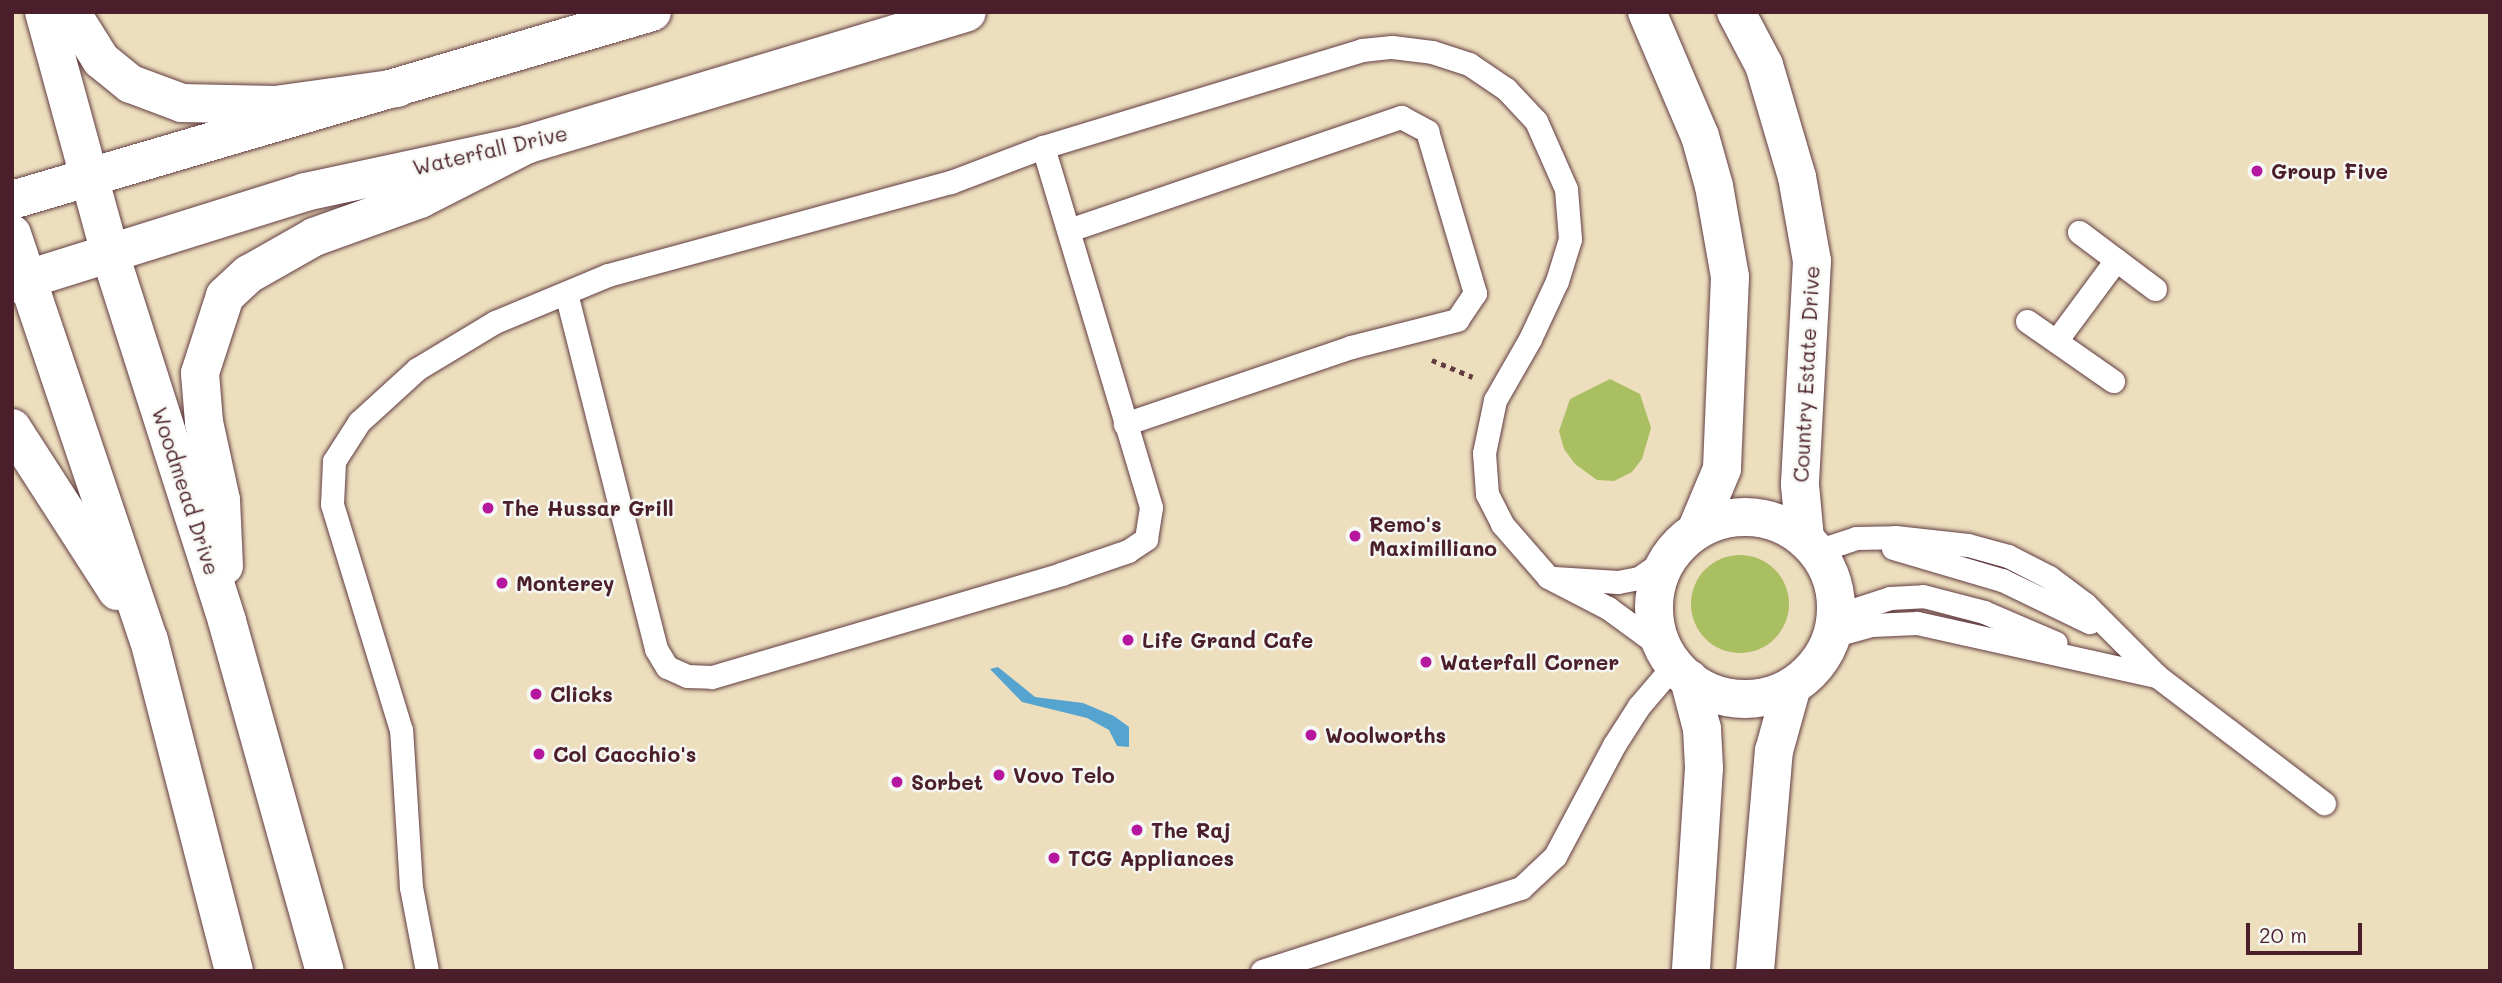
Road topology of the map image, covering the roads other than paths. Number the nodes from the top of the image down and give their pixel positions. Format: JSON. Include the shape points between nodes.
{"nodes":[{"id":1,"x":44,"y":12,"type":"edge"},
{"id":2,"x":71,"y":12,"type":"edge"},
{"id":3,"x":652,"y":12,"type":"edge"},
{"id":4,"x":967,"y":12,"type":"edge"},
{"id":5,"x":1647,"y":12,"type":"edge"},
{"id":6,"x":1736,"y":12,"type":"edge"},
{"id":7,"x":398,"y":88,"type":"junction"},
{"id":8,"x":528,"y":144,"type":"junction"},
{"id":9,"x":1043,"y":146,"type":"junction"},
{"id":10,"x":88,"y":177,"type":"junction"},
{"id":11,"x":12,"y":200,"type":"edge"},
{"id":12,"x":1069,"y":230,"type":"junction"},
{"id":13,"x":2079,"y":232,"type":"dead end"},
{"id":14,"x":12,"y":234,"type":"edge"},
{"id":15,"x":110,"y":254,"type":"junction"},
{"id":16,"x":2116,"y":260,"type":"junction"},
{"id":17,"x":20,"y":282,"type":"edge"},
{"id":18,"x":2155,"y":289,"type":"dead end"},
{"id":19,"x":566,"y":293,"type":"junction"},
{"id":20,"x":2027,"y":321,"type":"dead end"},
{"id":21,"x":2056,"y":341,"type":"junction"},
{"id":22,"x":2113,"y":381,"type":"dead end"},
{"id":23,"x":1125,"y":424,"type":"junction"},
{"id":24,"x":12,"y":428,"type":"edge"},
{"id":25,"x":1683,"y":544,"type":"junction"},
{"id":26,"x":1811,"y":545,"type":"junction"},
{"id":27,"x":1548,"y":577,"type":"junction"},
{"id":28,"x":228,"y":621,"type":"junction"},
{"id":29,"x":1834,"y":626,"type":"junction"},
{"id":30,"x":149,"y":640,"type":"junction"},
{"id":31,"x":1676,"y":664,"type":"junction"},
{"id":32,"x":2157,"y":676,"type":"junction"},
{"id":33,"x":1792,"y":686,"type":"junction"},
{"id":34,"x":2324,"y":803,"type":"dead end"},
{"id":35,"x":234,"y":971,"type":"edge"},
{"id":36,"x":324,"y":971,"type":"edge"},
{"id":37,"x":427,"y":971,"type":"edge"},
{"id":38,"x":1262,"y":971,"type":"edge"},
{"id":39,"x":1691,"y":971,"type":"edge"},
{"id":40,"x":1755,"y":971,"type":"edge"}],
"edges":[{"from":1,"to":10,"type":"main road","name":"Woodmead Drive"},
{"from":2,"to":7,"type":"main road","via":[[101,60],[131,84],[182,103],[275,105]]},
{"from":3,"to":7,"type":"main road"},
{"from":4,"to":8,"type":"main road","name":"Waterfall Drive"},
{"from":5,"to":25,"type":"main road","via":[[1700,136],[1730,277],[1722,469]]},
{"from":6,"to":26,"type":"main road","name":"Country Estate Drive","via":[[1768,77],[1797,177],[1812,261],[1800,485]]},
{"from":7,"to":10,"type":"main road"},
{"from":8,"to":15,"type":"main road","name":"Waterfall Drive","via":[[305,192]]},
{"from":8,"to":28,"type":"main road","via":[[420,199],[314,237],[249,274],[225,296],[200,373],[204,422],[221,500]]},
{"from":9,"to":12,"type":"lane"},
{"from":9,"to":19,"type":"lane","via":[[951,182],[761,230],[657,265],[608,275]]},
{"from":9,"to":27,"type":"lane","via":[[1362,50],[1392,47],[1432,52],[1469,64],[1506,89],[1536,121],[1566,189],[1570,239],[1557,281],[1530,339],[1499,388],[1484,453],[1487,494],[1502,524]]},
{"from":10,"to":11,"type":"main road"},
{"from":10,"to":15,"type":"main road","name":"Woodmead Drive"},
{"from":12,"to":23,"type":"lane"},
{"from":12,"to":23,"type":"lane","via":[[1401,117],[1416,121],[1427,131],[1475,293],[1457,320],[1351,347]]},
{"from":13,"to":16,"type":"lane"},
{"from":14,"to":17,"type":"main road"},
{"from":15,"to":17,"type":"main road","name":"Waterfall Drive"},
{"from":15,"to":28,"type":"main road","name":"Woodmead Drive"},
{"from":16,"to":18,"type":"lane"},
{"from":16,"to":21,"type":"lane"},
{"from":17,"to":30,"type":"main road"},
{"from":19,"to":23,"type":"lane","via":[[656,649],[667,667],[687,676],[712,677],[1128,551],[1146,539],[1151,515]]},
{"from":19,"to":37,"type":"lane","via":[[495,322],[417,369],[359,422],[334,461],[332,503],[401,730],[411,887]]},
{"from":20,"to":21,"type":"lane"},
{"from":21,"to":22,"type":"lane"},
{"from":24,"to":30,"type":"main road"},
{"from":25,"to":26,"type":"main road","via":[[1723,520],[1752,517],[1780,524]]},
{"from":25,"to":27,"type":"lane","via":[[1653,572],[1629,580]]},
{"from":25,"to":31,"type":"main road","via":[[1654,602]]},
{"from":26,"to":29,"type":"main road","via":[[1833,581]]},
{"from":26,"to":32,"type":"lane","via":[[1856,538],[1956,543],[2008,556],[2049,577]]},
{"from":27,"to":31,"type":"lane","via":[[1608,608]]},
{"from":28,"to":36,"type":"main road","name":"Woodmead Drive"},
{"from":29,"to":32,"type":"lane","via":[[1890,598],[1923,596],[1984,612],[2110,666]]},
{"from":29,"to":33,"type":"main road","via":[[1811,671]]},
{"from":30,"to":35,"type":"main road"},
{"from":31,"to":33,"type":"main road","via":[[1713,692],[1739,699],[1767,696]]},
{"from":31,"to":38,"type":"lane","via":[[1614,745],[1555,856],[1521,888]]},
{"from":31,"to":39,"type":"main road","via":[[1702,729],[1704,768]]},
{"from":32,"to":34,"type":"lane"},
{"from":33,"to":40,"type":"main road","via":[[1774,751]]}]}
